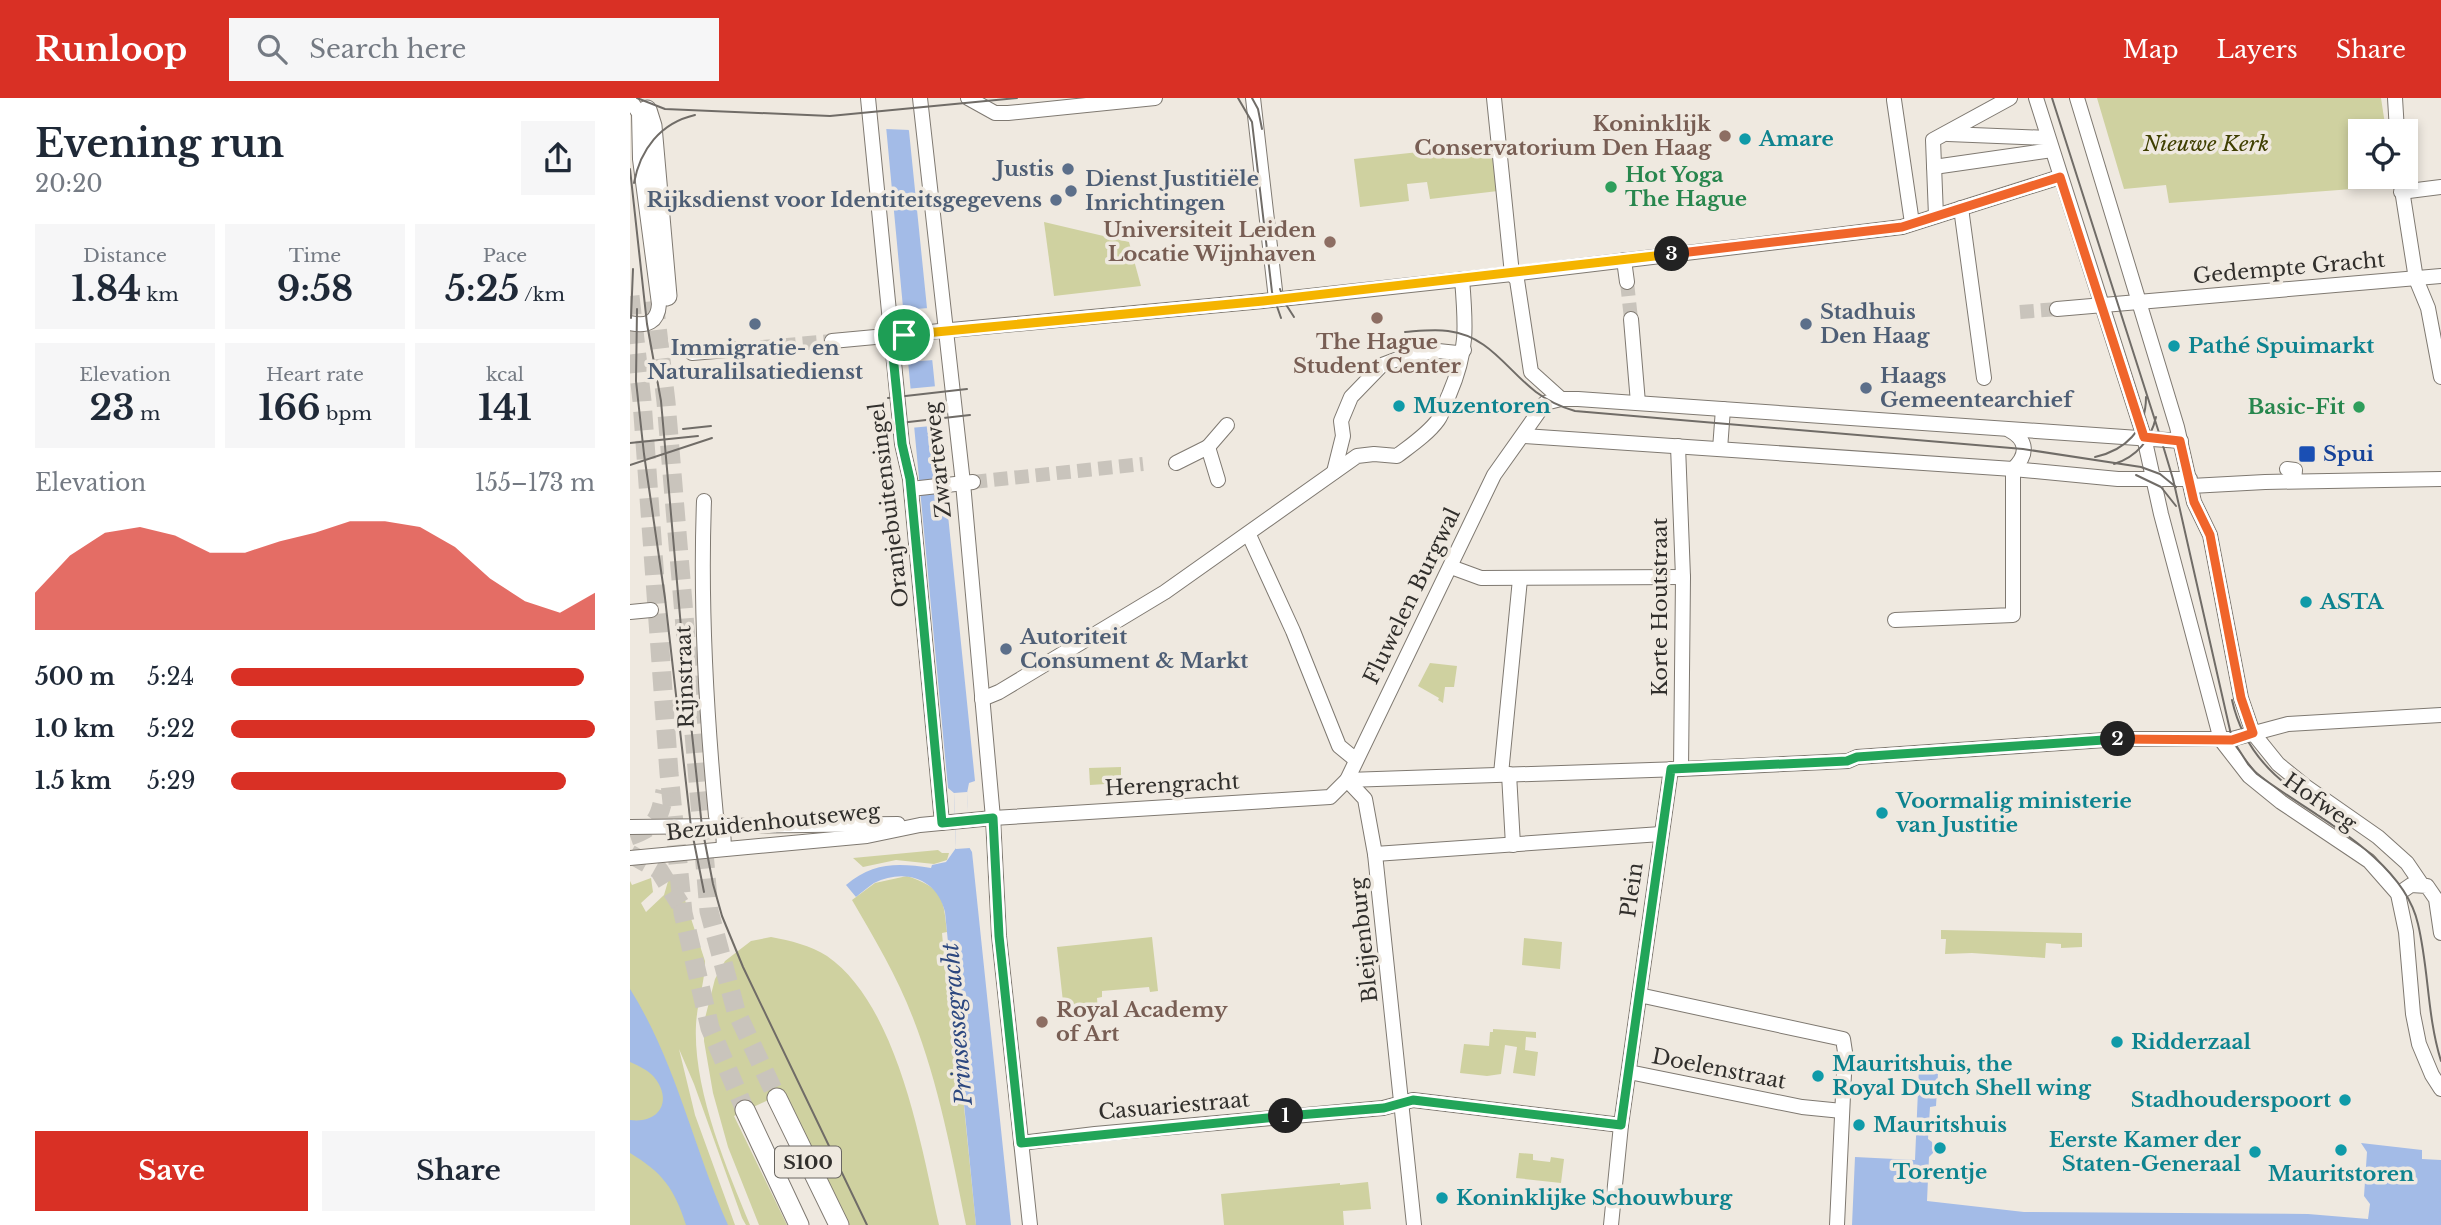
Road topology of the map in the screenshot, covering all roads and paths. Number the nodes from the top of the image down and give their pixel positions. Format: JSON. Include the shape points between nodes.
{"nodes":[{"id":1,"x":868,"y":98,"type":"edge"},
{"id":2,"x":920,"y":98,"type":"edge"},
{"id":3,"x":968,"y":98,"type":"edge"},
{"id":4,"x":1155,"y":98,"type":"edge"},
{"id":5,"x":1253,"y":98,"type":"edge"},
{"id":6,"x":1494,"y":98,"type":"edge"},
{"id":7,"x":2010,"y":98,"type":"edge"},
{"id":8,"x":2036,"y":98,"type":"edge"},
{"id":9,"x":2077,"y":98,"type":"edge"},
{"id":10,"x":2395,"y":98,"type":"edge"},
{"id":11,"x":630,"y":100,"type":"edge"},
{"id":12,"x":1894,"y":100,"type":"dead end"},
{"id":13,"x":645,"y":105,"type":"edge"},
{"id":14,"x":2396,"y":119,"type":"edge"},
{"id":15,"x":1946,"y":134,"type":"junction"},
{"id":16,"x":2050,"y":144,"type":"junction"},
{"id":17,"x":1934,"y":167,"type":"junction"},
{"id":18,"x":2060,"y":177,"type":"junction"},
{"id":19,"x":2418,"y":185,"type":"edge"},
{"id":20,"x":2441,"y":187,"type":"edge"},
{"id":21,"x":2402,"y":189,"type":"edge"},
{"id":22,"x":1961,"y":208,"type":"junction"},
{"id":23,"x":1936,"y":216,"type":"junction"},
{"id":24,"x":1907,"y":225,"type":"junction"},
{"id":25,"x":1624,"y":260,"type":"junction"},
{"id":26,"x":1512,"y":274,"type":"junction"},
{"id":27,"x":2441,"y":276,"type":"edge"},
{"id":28,"x":1462,"y":279,"type":"junction"},
{"id":29,"x":2416,"y":279,"type":"junction"},
{"id":30,"x":1627,"y":282,"type":"tunnel mouth"},
{"id":31,"x":667,"y":296,"type":"tunnel mouth"},
{"id":32,"x":1276,"y":299,"type":"junction"},
{"id":33,"x":2141,"y":302,"type":"junction"},
{"id":34,"x":2101,"y":305,"type":"junction"},
{"id":35,"x":2057,"y":309,"type":"tunnel mouth"},
{"id":36,"x":1631,"y":319,"type":"tunnel mouth"},
{"id":37,"x":630,"y":323,"type":"edge"},
{"id":38,"x":947,"y":331,"type":"junction"},
{"id":39,"x":897,"y":335,"type":"junction"},
{"id":40,"x":832,"y":341,"type":"tunnel mouth"},
{"id":41,"x":740,"y":349,"type":"tunnel mouth"},
{"id":42,"x":1464,"y":350,"type":"junction"},
{"id":43,"x":692,"y":353,"type":"dead end"},
{"id":44,"x":2441,"y":377,"type":"edge"},
{"id":45,"x":1984,"y":378,"type":"dead end"},
{"id":46,"x":1561,"y":398,"type":"junction"},
{"id":47,"x":1638,"y":402,"type":"junction"},
{"id":48,"x":1723,"y":409,"type":"junction"},
{"id":49,"x":1227,"y":425,"type":"dead end"},
{"id":50,"x":2010,"y":430,"type":"junction"},
{"id":51,"x":1524,"y":436,"type":"junction"},
{"id":52,"x":2144,"y":437,"type":"junction"},
{"id":53,"x":2180,"y":441,"type":"junction"},
{"id":54,"x":1678,"y":446,"type":"junction"},
{"id":55,"x":1208,"y":447,"type":"junction"},
{"id":56,"x":1720,"y":449,"type":"junction"},
{"id":57,"x":1176,"y":463,"type":"dead end"},
{"id":58,"x":2013,"y":470,"type":"junction"},
{"id":59,"x":1334,"y":472,"type":"junction"},
{"id":60,"x":2154,"y":479,"type":"junction"},
{"id":61,"x":2441,"y":479,"type":"edge"},
{"id":62,"x":1218,"y":480,"type":"dead end"},
{"id":63,"x":968,"y":483,"type":"junction"},
{"id":64,"x":2191,"y":483,"type":"junction"},
{"id":65,"x":915,"y":489,"type":"junction"},
{"id":66,"x":704,"y":501,"type":"dead end"},
{"id":67,"x":1249,"y":535,"type":"junction"},
{"id":68,"x":1451,"y":567,"type":"junction"},
{"id":69,"x":1683,"y":577,"type":"junction"},
{"id":70,"x":1520,"y":579,"type":"junction"},
{"id":71,"x":651,"y":610,"type":"dead end"},
{"id":72,"x":630,"y":612,"type":"edge"},
{"id":73,"x":1895,"y":620,"type":"dead end"},
{"id":74,"x":982,"y":699,"type":"junction"},
{"id":75,"x":2441,"y":715,"type":"edge"},
{"id":76,"x":2253,"y":733,"type":"junction"},
{"id":77,"x":2221,"y":740,"type":"junction"},
{"id":78,"x":1356,"y":760,"type":"junction"},
{"id":79,"x":1676,"y":769,"type":"junction"},
{"id":80,"x":1505,"y":774,"type":"junction"},
{"id":81,"x":1347,"y":780,"type":"junction"},
{"id":82,"x":993,"y":818,"type":"junction"},
{"id":83,"x":955,"y":822,"type":"junction"},
{"id":84,"x":920,"y":825,"type":"junction"},
{"id":85,"x":630,"y":827,"type":"edge"},
{"id":86,"x":723,"y":827,"type":"junction"},
{"id":87,"x":1661,"y":834,"type":"junction"},
{"id":88,"x":1513,"y":845,"type":"junction"},
{"id":89,"x":724,"y":849,"type":"junction"},
{"id":90,"x":1375,"y":854,"type":"junction"},
{"id":91,"x":630,"y":858,"type":"edge"},
{"id":92,"x":2422,"y":885,"type":"junction"},
{"id":93,"x":2398,"y":894,"type":"junction"},
{"id":94,"x":2439,"y":898,"type":"edge"},
{"id":95,"x":2441,"y":933,"type":"edge"},
{"id":96,"x":1639,"y":995,"type":"junction"},
{"id":97,"x":1629,"y":1072,"type":"junction"},
{"id":98,"x":2436,"y":1074,"type":"edge"},
{"id":99,"x":2441,"y":1089,"type":"edge"},
{"id":100,"x":777,"y":1098,"type":"tunnel mouth"},
{"id":101,"x":1401,"y":1103,"type":"junction"},
{"id":102,"x":746,"y":1110,"type":"tunnel mouth"},
{"id":103,"x":1842,"y":1111,"type":"junction"},
{"id":104,"x":1621,"y":1125,"type":"junction"},
{"id":105,"x":1021,"y":1143,"type":"junction"},
{"id":106,"x":799,"y":1225,"type":"edge"},
{"id":107,"x":839,"y":1225,"type":"edge"},
{"id":108,"x":1030,"y":1225,"type":"edge"},
{"id":109,"x":1414,"y":1225,"type":"edge"},
{"id":110,"x":1611,"y":1225,"type":"edge"},
{"id":111,"x":1837,"y":1225,"type":"edge"}],
"edges":[{"from":1,"to":39,"type":"street","name":"Oranjebuitensingel"},
{"from":2,"to":38,"type":"street","name":"Zwarteweg"},
{"from":3,"to":4,"type":"street","via":[[995,113]]},
{"from":5,"to":32,"type":"street"},
{"from":6,"to":26,"type":"street"},
{"from":7,"to":15,"type":"street"},
{"from":8,"to":16,"type":"street"},
{"from":9,"to":33,"type":"street"},
{"from":10,"to":14,"type":"street"},
{"from":11,"to":13,"type":"street"},
{"from":12,"to":24,"type":"street"},
{"from":13,"to":31,"type":"main road","via":[[652,125]]},
{"from":13,"to":37,"type":"street","via":[[640,159],[659,304],[651,323]]},
{"from":15,"to":16,"type":"street"},
{"from":15,"to":17,"type":"street","via":[[1933,140]]},
{"from":16,"to":17,"type":"street"},
{"from":16,"to":18,"type":"street"},
{"from":17,"to":23,"type":"street"},
{"from":18,"to":22,"type":"street"},
{"from":18,"to":34,"type":"street"},
{"from":19,"to":20,"type":"street"},
{"from":21,"to":29,"type":"street"},
{"from":22,"to":23,"type":"street"},
{"from":22,"to":45,"type":"street"},
{"from":23,"to":24,"type":"street"},
{"from":24,"to":25,"type":"street"},
{"from":25,"to":26,"type":"street"},
{"from":25,"to":30,"type":"street"},
{"from":26,"to":28,"type":"street"},
{"from":26,"to":46,"type":"street","via":[[1517,280],[1531,372]]},
{"from":27,"to":29,"type":"street","name":"Gedempte Gracht"},
{"from":28,"to":32,"type":"street"},
{"from":28,"to":42,"type":"street"},
{"from":29,"to":33,"type":"street","name":"Gedempte Gracht"},
{"from":29,"to":44,"type":"street","via":[[2428,308]]},
{"from":32,"to":38,"type":"street"},
{"from":33,"to":34,"type":"street"},
{"from":33,"to":53,"type":"street"},
{"from":34,"to":35,"type":"street"},
{"from":34,"to":52,"type":"street"},
{"from":36,"to":47,"type":"street"},
{"from":38,"to":39,"type":"street"},
{"from":38,"to":63,"type":"street","name":"Zwarteweg"},
{"from":39,"to":40,"type":"street"},
{"from":39,"to":65,"type":"street","name":"Oranjebuitensingel","via":[[902,444]]},
{"from":41,"to":43,"type":"street"},
{"from":42,"to":59,"type":"street","via":[[1438,421],[1397,456],[1357,456]]},
{"from":42,"to":59,"type":"street","via":[[1424,352],[1382,365],[1351,397],[1341,421],[1343,436]]},
{"from":46,"to":47,"type":"street"},
{"from":46,"to":51,"type":"street","name":"Fluwelen Burgwal","via":[[1542,407]]},
{"from":47,"to":48,"type":"street"},
{"from":48,"to":50,"type":"street"},
{"from":48,"to":56,"type":"street"},
{"from":49,"to":55,"type":"street"},
{"from":50,"to":52,"type":"street","via":[[2087,439]]},
{"from":50,"to":58,"type":"street","via":[[2023,442],[2022,458]]},
{"from":51,"to":54,"type":"street"},
{"from":51,"to":68,"type":"street","name":"Fluwelen Burgwal","via":[[1494,475]]},
{"from":52,"to":53,"type":"street"},
{"from":52,"to":60,"type":"street"},
{"from":53,"to":64,"type":"street"},
{"from":54,"to":56,"type":"street"},
{"from":54,"to":69,"type":"street","name":"Korte Houtstraat"},
{"from":55,"to":57,"type":"street"},
{"from":55,"to":62,"type":"street"},
{"from":56,"to":58,"type":"street"},
{"from":58,"to":60,"type":"street"},
{"from":58,"to":73,"type":"street","via":[[2013,615]]},
{"from":59,"to":67,"type":"street"},
{"from":60,"to":64,"type":"street"},
{"from":60,"to":77,"type":"street"},
{"from":61,"to":64,"type":"street","via":[[2290,475]]},
{"from":63,"to":65,"type":"street"},
{"from":63,"to":74,"type":"street","name":"Zwarteweg"},
{"from":64,"to":76,"type":"street"},
{"from":65,"to":83,"type":"street","name":"Oranjebuitensingel"},
{"from":66,"to":86,"type":"street","name":"Rijnstraat","via":[[707,723],[716,816]]},
{"from":67,"to":74,"type":"street","via":[[1173,587]]},
{"from":67,"to":78,"type":"street","via":[[1339,746]]},
{"from":68,"to":70,"type":"street","via":[[1482,578]]},
{"from":68,"to":78,"type":"street","name":"Fluwelen Burgwal"},
{"from":69,"to":70,"type":"street"},
{"from":69,"to":79,"type":"street","name":"Korte Houtstraat"},
{"from":70,"to":80,"type":"street"},
{"from":71,"to":72,"type":"street"},
{"from":74,"to":82,"type":"street","name":"Zwarteweg"},
{"from":75,"to":76,"type":"street","via":[[2288,724]]},
{"from":76,"to":77,"type":"street"},
{"from":76,"to":92,"type":"street","name":"Hofweg","via":[[2278,764],[2378,837],[2407,863]]},
{"from":77,"to":79,"type":"street","via":[[2120,739],[1847,761]]},
{"from":77,"to":93,"type":"street","name":"Hofweg","via":[[2249,776],[2369,861]]},
{"from":78,"to":81,"type":"street","name":"Fluwelen Burgwal"},
{"from":79,"to":80,"type":"street"},
{"from":79,"to":87,"type":"street","name":"Plein"},
{"from":80,"to":81,"type":"street"},
{"from":80,"to":88,"type":"street"},
{"from":81,"to":82,"type":"street","name":"Herengracht","via":[[1330,797]]},
{"from":81,"to":90,"type":"street","name":"Bleijenburg","via":[[1365,799]]},
{"from":82,"to":83,"type":"street","name":"Bezuidenhoutseweg"},
{"from":82,"to":105,"type":"street","via":[[999,936]]},
{"from":83,"to":84,"type":"street","name":"Bezuidenhoutseweg"},
{"from":84,"to":86,"type":"street","name":"Bezuidenhoutseweg"},
{"from":84,"to":89,"type":"street","name":"Bezuidenhoutseweg"},
{"from":85,"to":86,"type":"street","name":"Bezuidenhoutseweg"},
{"from":86,"to":89,"type":"street","name":"Rijnstraat"},
{"from":87,"to":88,"type":"street"},
{"from":87,"to":96,"type":"street","name":"Plein"},
{"from":88,"to":90,"type":"street"},
{"from":89,"to":91,"type":"street","name":"Bezuidenhoutseweg"},
{"from":90,"to":101,"type":"street","name":"Bleijenburg"},
{"from":92,"to":93,"type":"street","via":[[2411,885]]},
{"from":92,"to":94,"type":"street","name":"Hofweg"},
{"from":93,"to":98,"type":"street","name":"Hofweg","via":[[2419,1044]]},
{"from":94,"to":95,"type":"street","name":"Hofweg"},
{"from":96,"to":97,"type":"street","name":"Plein"},
{"from":96,"to":103,"type":"street","via":[[1843,1039]]},
{"from":97,"to":103,"type":"street","name":"Doelenstraat"},
{"from":97,"to":104,"type":"street","name":"Plein"},
{"from":98,"to":99,"type":"street","name":"Hofweg"},
{"from":100,"to":107,"type":"main road","number":"S100"},
{"from":101,"to":104,"type":"street","name":"Casuariestraat","via":[[1413,1100]]},
{"from":101,"to":105,"type":"street","name":"Casuariestraat"},
{"from":101,"to":109,"type":"street","name":"Bleijenburg"},
{"from":102,"to":106,"type":"main road","number":"S100"},
{"from":103,"to":111,"type":"street"},
{"from":104,"to":110,"type":"street","name":"Plein"},
{"from":105,"to":108,"type":"street"}]}
